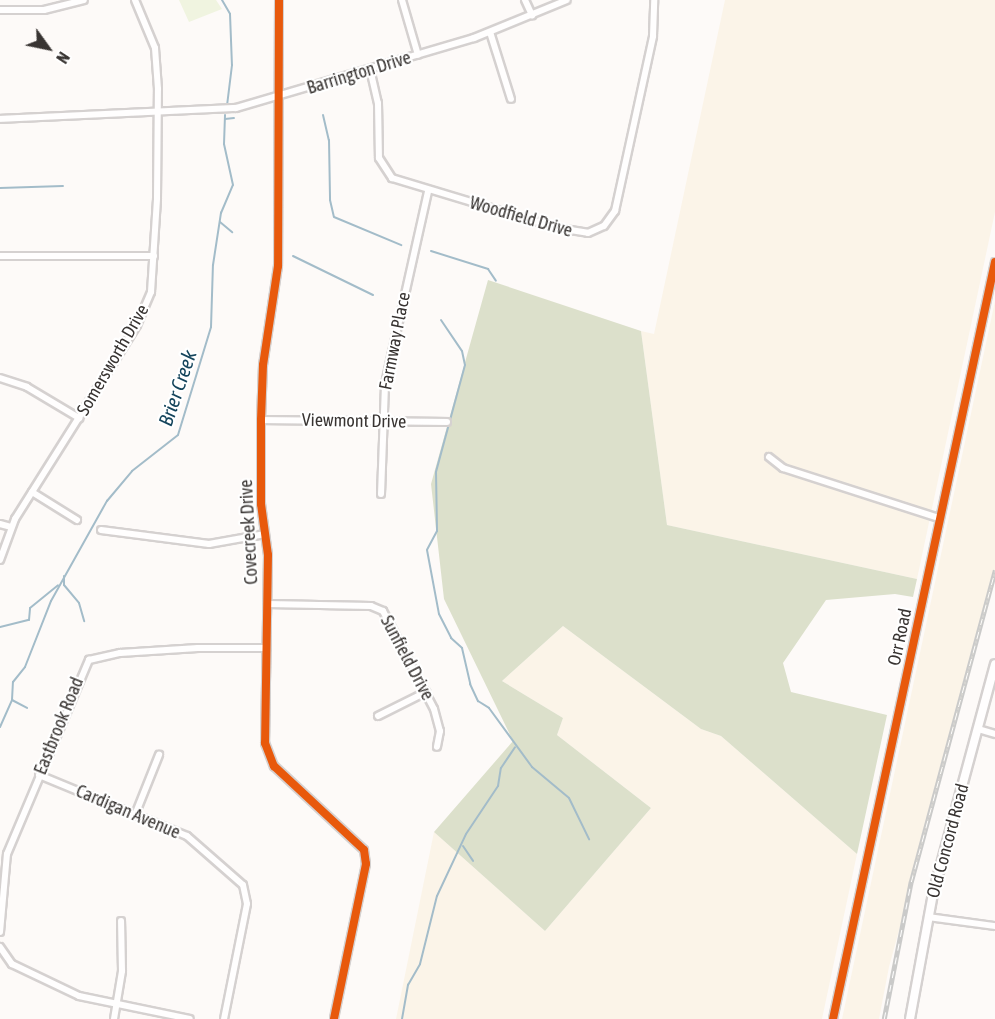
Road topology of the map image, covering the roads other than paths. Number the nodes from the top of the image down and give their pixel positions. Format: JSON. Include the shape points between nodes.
{"nodes":[{"id":1,"x":48,"y":0,"type":"edge"},
{"id":2,"x":84,"y":0,"type":"edge"},
{"id":3,"x":135,"y":0,"type":"edge"},
{"id":4,"x":279,"y":0,"type":"edge"},
{"id":5,"x":402,"y":0,"type":"edge"},
{"id":6,"x":525,"y":0,"type":"edge"},
{"id":7,"x":567,"y":0,"type":"edge"},
{"id":8,"x":654,"y":0,"type":"edge"},
{"id":9,"x":47,"y":9,"type":"junction"},
{"id":10,"x":0,"y":10,"type":"edge"},
{"id":11,"x":532,"y":15,"type":"junction"},
{"id":12,"x":490,"y":32,"type":"junction"},
{"id":13,"x":418,"y":55,"type":"junction"},
{"id":14,"x":370,"y":69,"type":"junction"},
{"id":15,"x":279,"y":97,"type":"junction"},
{"id":16,"x":511,"y":99,"type":"dead end"},
{"id":17,"x":159,"y":114,"type":"junction"},
{"id":18,"x":0,"y":119,"type":"edge"},
{"id":19,"x":428,"y":191,"type":"junction"},
{"id":20,"x":0,"y":256,"type":"edge"},
{"id":21,"x":154,"y":256,"type":"junction"},
{"id":22,"x":995,"y":262,"type":"edge"},
{"id":23,"x":0,"y":378,"type":"edge"},
{"id":24,"x":79,"y":418,"type":"junction"},
{"id":25,"x":261,"y":420,"type":"junction"},
{"id":26,"x":383,"y":421,"type":"junction"},
{"id":27,"x":447,"y":422,"type":"dead end"},
{"id":28,"x":769,"y":457,"type":"dead end"},
{"id":29,"x":32,"y":492,"type":"junction"},
{"id":30,"x":381,"y":494,"type":"dead end"},
{"id":31,"x":939,"y":518,"type":"junction"},
{"id":32,"x":77,"y":520,"type":"dead end"},
{"id":33,"x":0,"y":524,"type":"edge"},
{"id":34,"x":11,"y":528,"type":"junction"},
{"id":35,"x":101,"y":530,"type":"dead end"},
{"id":36,"x":265,"y":534,"type":"junction"},
{"id":37,"x":0,"y":560,"type":"edge"},
{"id":38,"x":267,"y":604,"type":"junction"},
{"id":39,"x":267,"y":648,"type":"junction"},
{"id":40,"x":995,"y":664,"type":"edge"},
{"id":41,"x":426,"y":692,"type":"junction"},
{"id":42,"x":378,"y":716,"type":"dead end"},
{"id":43,"x":978,"y":729,"type":"junction"},
{"id":44,"x":995,"y":734,"type":"edge"},
{"id":45,"x":437,"y":747,"type":"dead end"},
{"id":46,"x":159,"y":755,"type":"dead end"},
{"id":47,"x":39,"y":775,"type":"junction"},
{"id":48,"x":135,"y":815,"type":"junction"},
{"id":49,"x":928,"y":917,"type":"junction"},
{"id":50,"x":121,"y":921,"type":"dead end"},
{"id":51,"x":0,"y":922,"type":"edge"},
{"id":52,"x":995,"y":926,"type":"edge"},
{"id":53,"x":0,"y":932,"type":"edge"},
{"id":54,"x":0,"y":947,"type":"edge"},
{"id":55,"x":117,"y":1004,"type":"junction"},
{"id":56,"x":114,"y":1019,"type":"edge"},
{"id":57,"x":190,"y":1019,"type":"edge"},
{"id":58,"x":224,"y":1019,"type":"edge"},
{"id":59,"x":334,"y":1019,"type":"edge"},
{"id":60,"x":832,"y":1019,"type":"edge"},
{"id":61,"x":910,"y":1019,"type":"edge"}],
"edges":[{"from":1,"to":9,"type":"street"},
{"from":2,"to":9,"type":"street"},
{"from":3,"to":17,"type":"street","name":"Somersworth Drive","via":[[155,48]]},
{"from":4,"to":15,"type":"street","name":"Covecreek Drive"},
{"from":5,"to":13,"type":"street"},
{"from":6,"to":11,"type":"street"},
{"from":7,"to":11,"type":"street","name":"Barrington Drive"},
{"from":8,"to":19,"type":"street","name":"Woodfield Drive","via":[[653,36],[623,178],[615,212],[604,226],[579,234]]},
{"from":9,"to":10,"type":"street"},
{"from":11,"to":12,"type":"street","name":"Barrington Drive"},
{"from":12,"to":13,"type":"street","name":"Barrington Drive"},
{"from":12,"to":16,"type":"street"},
{"from":13,"to":14,"type":"street","name":"Barrington Drive"},
{"from":14,"to":15,"type":"street","name":"Barrington Drive"},
{"from":14,"to":19,"type":"street","name":"Woodfield Drive","via":[[378,103],[381,166],[392,178]]},
{"from":15,"to":17,"type":"street","name":"Barrington Drive","via":[[226,109]]},
{"from":15,"to":25,"type":"street","name":"Covecreek Drive","via":[[278,266],[263,365]]},
{"from":17,"to":18,"type":"street","name":"Barrington Drive"},
{"from":17,"to":21,"type":"street","name":"Somersworth Drive"},
{"from":19,"to":26,"type":"street","name":"Farmway Place","via":[[388,364]]},
{"from":20,"to":21,"type":"street"},
{"from":21,"to":24,"type":"street","name":"Somersworth Drive","via":[[150,292],[141,319]]},
{"from":22,"to":31,"type":"street","name":"Orr Road"},
{"from":23,"to":24,"type":"street","via":[[27,387]]},
{"from":24,"to":29,"type":"street","name":"Somersworth Drive"},
{"from":25,"to":26,"type":"street","name":"Viewmont Drive"},
{"from":25,"to":36,"type":"street","name":"Covecreek Drive"},
{"from":26,"to":27,"type":"street","name":"Viewmont Drive"},
{"from":26,"to":30,"type":"street","name":"Farmway Place"},
{"from":28,"to":31,"type":"street","via":[[783,468]]},
{"from":29,"to":32,"type":"street"},
{"from":29,"to":34,"type":"street","name":"Somersworth Drive"},
{"from":31,"to":60,"type":"street","name":"Orr Road"},
{"from":33,"to":34,"type":"street"},
{"from":34,"to":37,"type":"street","name":"Somersworth Drive"},
{"from":35,"to":36,"type":"street","via":[[209,544]]},
{"from":36,"to":38,"type":"street","name":"Covecreek Drive"},
{"from":38,"to":39,"type":"street","name":"Covecreek Drive"},
{"from":38,"to":41,"type":"street","name":"Sunfield Drive","via":[[371,606],[383,611]]},
{"from":39,"to":47,"type":"street","name":"Eastbrook Road","via":[[198,648],[94,657],[83,668]]},
{"from":39,"to":59,"type":"street","name":"Covecreek Drive","via":[[269,759],[358,841],[366,857]]},
{"from":40,"to":43,"type":"street","name":"Old Concord Road"},
{"from":41,"to":42,"type":"street"},
{"from":41,"to":45,"type":"street","name":"Sunfield Drive","via":[[439,723]]},
{"from":43,"to":44,"type":"street"},
{"from":43,"to":49,"type":"street","name":"Old Concord Road"},
{"from":46,"to":48,"type":"street"},
{"from":47,"to":48,"type":"street","name":"Cardigan Avenue"},
{"from":47,"to":51,"type":"street","name":"Eastbrook Road","via":[[4,865]]},
{"from":48,"to":58,"type":"street","name":"Cardigan Avenue","via":[[187,836],[245,889],[247,904]]},
{"from":49,"to":52,"type":"street"},
{"from":49,"to":61,"type":"street","name":"Old Concord Road"},
{"from":50,"to":55,"type":"street","via":[[122,971]]},
{"from":51,"to":53,"type":"street","name":"Eastbrook Road"},
{"from":54,"to":55,"type":"street","via":[[9,962],[63,989]]},
{"from":55,"to":56,"type":"street"},
{"from":55,"to":57,"type":"street"}]}
